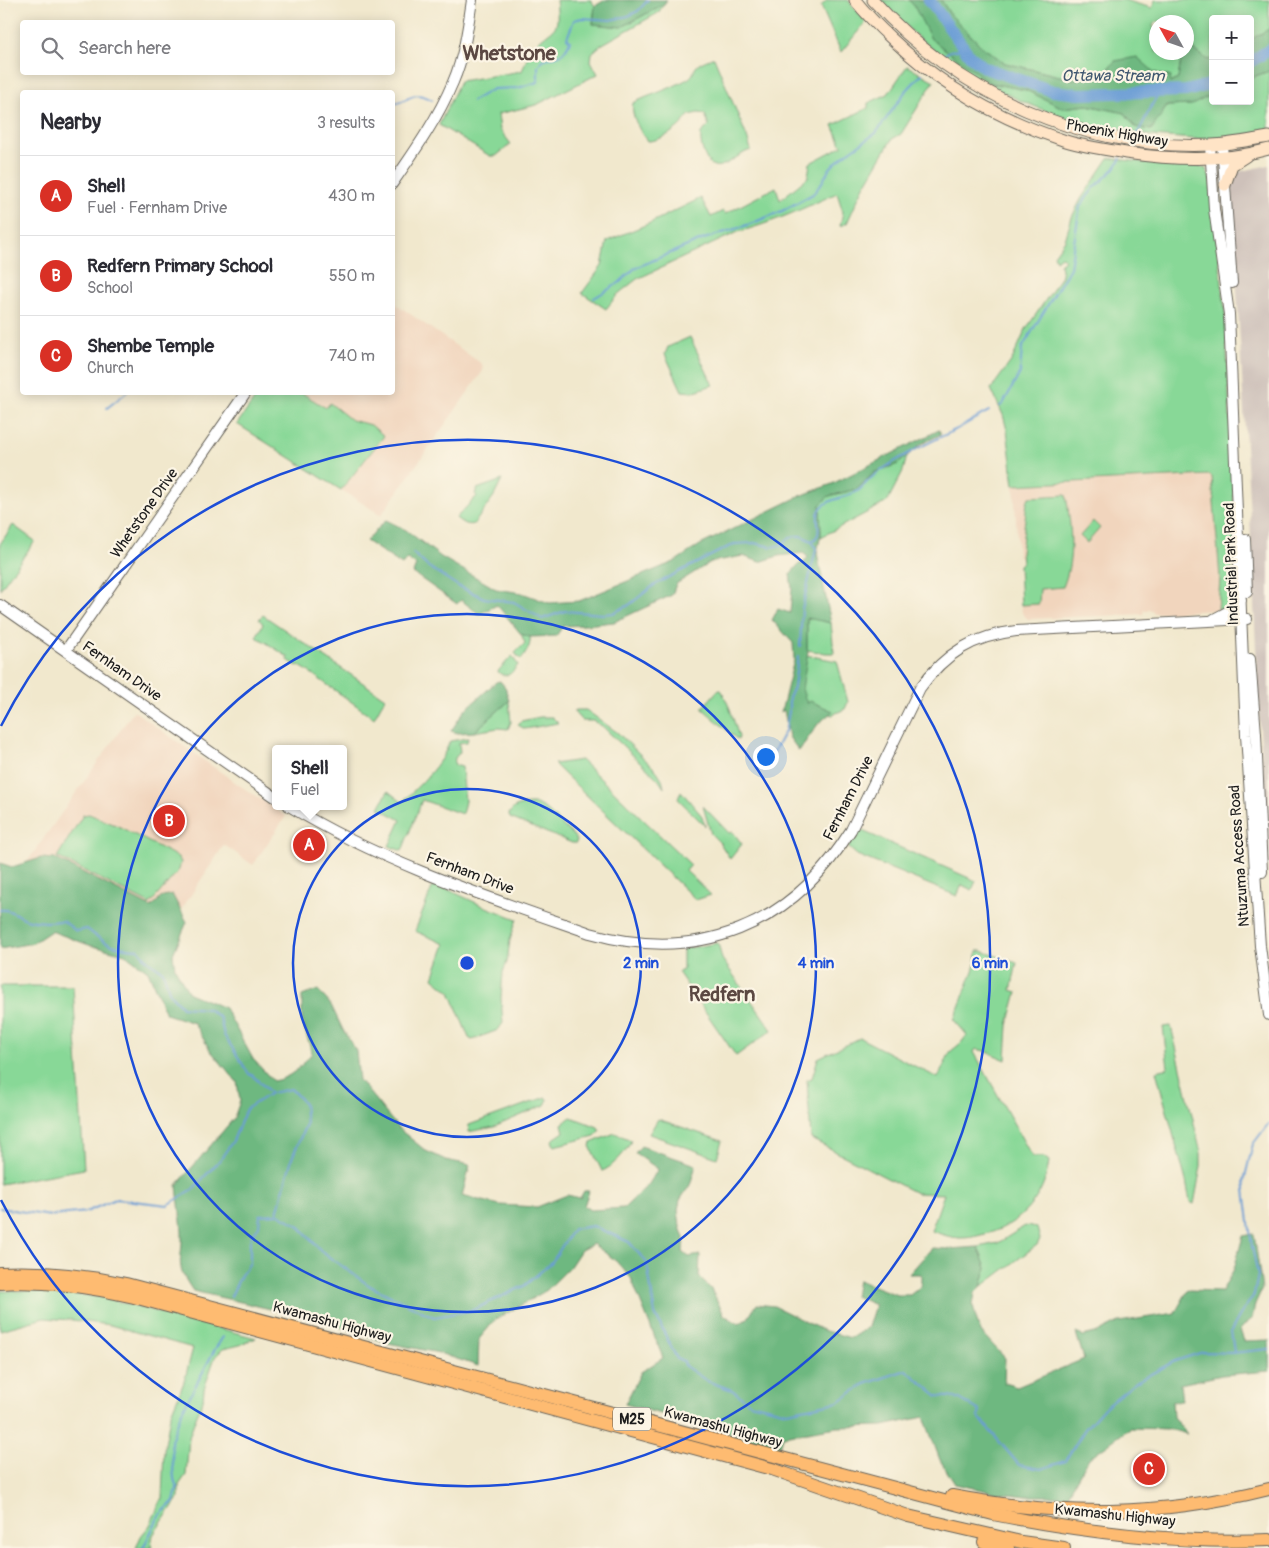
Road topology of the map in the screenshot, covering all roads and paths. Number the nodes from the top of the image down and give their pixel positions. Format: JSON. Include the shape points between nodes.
{"nodes":[{"id":1,"x":472,"y":0,"type":"edge"},
{"id":2,"x":855,"y":0,"type":"edge"},
{"id":3,"x":873,"y":0,"type":"edge"},
{"id":4,"x":1269,"y":137,"type":"edge"},
{"id":5,"x":1216,"y":144,"type":"junction"},
{"id":6,"x":1269,"y":149,"type":"edge"},
{"id":7,"x":1257,"y":152,"type":"junction"},
{"id":8,"x":1217,"y":157,"type":"junction"},
{"id":9,"x":395,"y":180,"type":"edge"},
{"id":10,"x":1225,"y":185,"type":"junction"},
{"id":11,"x":244,"y":395,"type":"edge"},
{"id":12,"x":1241,"y":600,"type":"junction"},
{"id":13,"x":0,"y":605,"type":"edge"},
{"id":14,"x":1244,"y":619,"type":"junction"},
{"id":15,"x":1210,"y":621,"type":"junction"},
{"id":16,"x":66,"y":650,"type":"junction"},
{"id":17,"x":1244,"y":696,"type":"joint"},
{"id":18,"x":272,"y":795,"type":"edge"},
{"id":19,"x":296,"y":810,"type":"edge"},
{"id":20,"x":1269,"y":983,"type":"edge"},
{"id":21,"x":1269,"y":1014,"type":"edge"},
{"id":22,"x":0,"y":1273,"type":"edge"},
{"id":23,"x":0,"y":1284,"type":"edge"},
{"id":24,"x":864,"y":1480,"type":"junction"},
{"id":25,"x":1269,"y":1489,"type":"edge"},
{"id":26,"x":908,"y":1516,"type":"junction"},
{"id":27,"x":1269,"y":1540,"type":"edge"},
{"id":28,"x":1008,"y":1548,"type":"edge"},
{"id":29,"x":1064,"y":1548,"type":"edge"}],
"edges":[{"from":1,"to":9,"type":"street","via":[[454,81],[433,123]]},
{"from":2,"to":8,"type":"main road","name":"Phoenix Highway","via":[[881,29],[928,70],[968,97],[1015,122],[1064,141],[1090,146],[1154,157]]},
{"from":3,"to":5,"type":"main road","name":"Phoenix Highway","via":[[938,60],[979,88],[1015,106],[1072,127],[1113,136],[1157,143]]},
{"from":4,"to":5,"type":"main road","name":"Phoenix Highway"},
{"from":5,"to":8,"type":"street","name":"Industrial Park Road"},
{"from":6,"to":7,"type":"main road","name":"Phoenix Highway"},
{"from":7,"to":8,"type":"main road","name":"Phoenix Highway"},
{"from":7,"to":10,"type":"main road","via":[[1232,165]]},
{"from":8,"to":10,"type":"street","name":"Industrial Park Road"},
{"from":8,"to":12,"type":"street","name":"Industrial Park Road","via":[[1214,209],[1229,314]]},
{"from":10,"to":14,"type":"street","name":"Industrial Park Road","via":[[1247,570]]},
{"from":11,"to":16,"type":"street","name":"Whetstone Drive"},
{"from":12,"to":14,"type":"street","name":"Industrial Park Road"},
{"from":12,"to":15,"type":"street","via":[[1231,610]]},
{"from":13,"to":16,"type":"street","name":"Fernham Drive"},
{"from":14,"to":15,"type":"street","name":"Fernham Drive"},
{"from":14,"to":17,"type":"street","name":"Industrial Park Road"},
{"from":14,"to":20,"type":"street","name":"Industrial Park Road","via":[[1256,734]]},
{"from":15,"to":19,"type":"street","name":"Fernham Drive","via":[[1016,631],[986,636],[961,647],[931,673],[920,688],[851,830],[822,871],[790,900],[764,917],[702,940],[642,944],[590,933],[374,852]]},
{"from":16,"to":18,"type":"street","name":"Fernham Drive"},
{"from":17,"to":21,"type":"street","name":"Ntuzuma Access Road","via":[[1260,946]]},
{"from":22,"to":24,"type":"main road","name":"Kwamashu Highway","number":"M25","via":[[46,1272],[126,1284]]},
{"from":23,"to":26,"type":"main road","name":"Kwamashu Highway","number":"M25","via":[[69,1284],[134,1297],[772,1469]]},
{"from":24,"to":25,"type":"main road","via":[[1000,1505],[1075,1512],[1172,1508],[1231,1499]]},
{"from":24,"to":27,"type":"main road","name":"Kwamashu Highway","number":"M25","via":[[993,1514],[1088,1531],[1186,1539]]},
{"from":26,"to":28,"type":"main road"},
{"from":26,"to":29,"type":"main road","name":"Kwamashu Highway","number":"M25","via":[[1021,1542]]}]}
